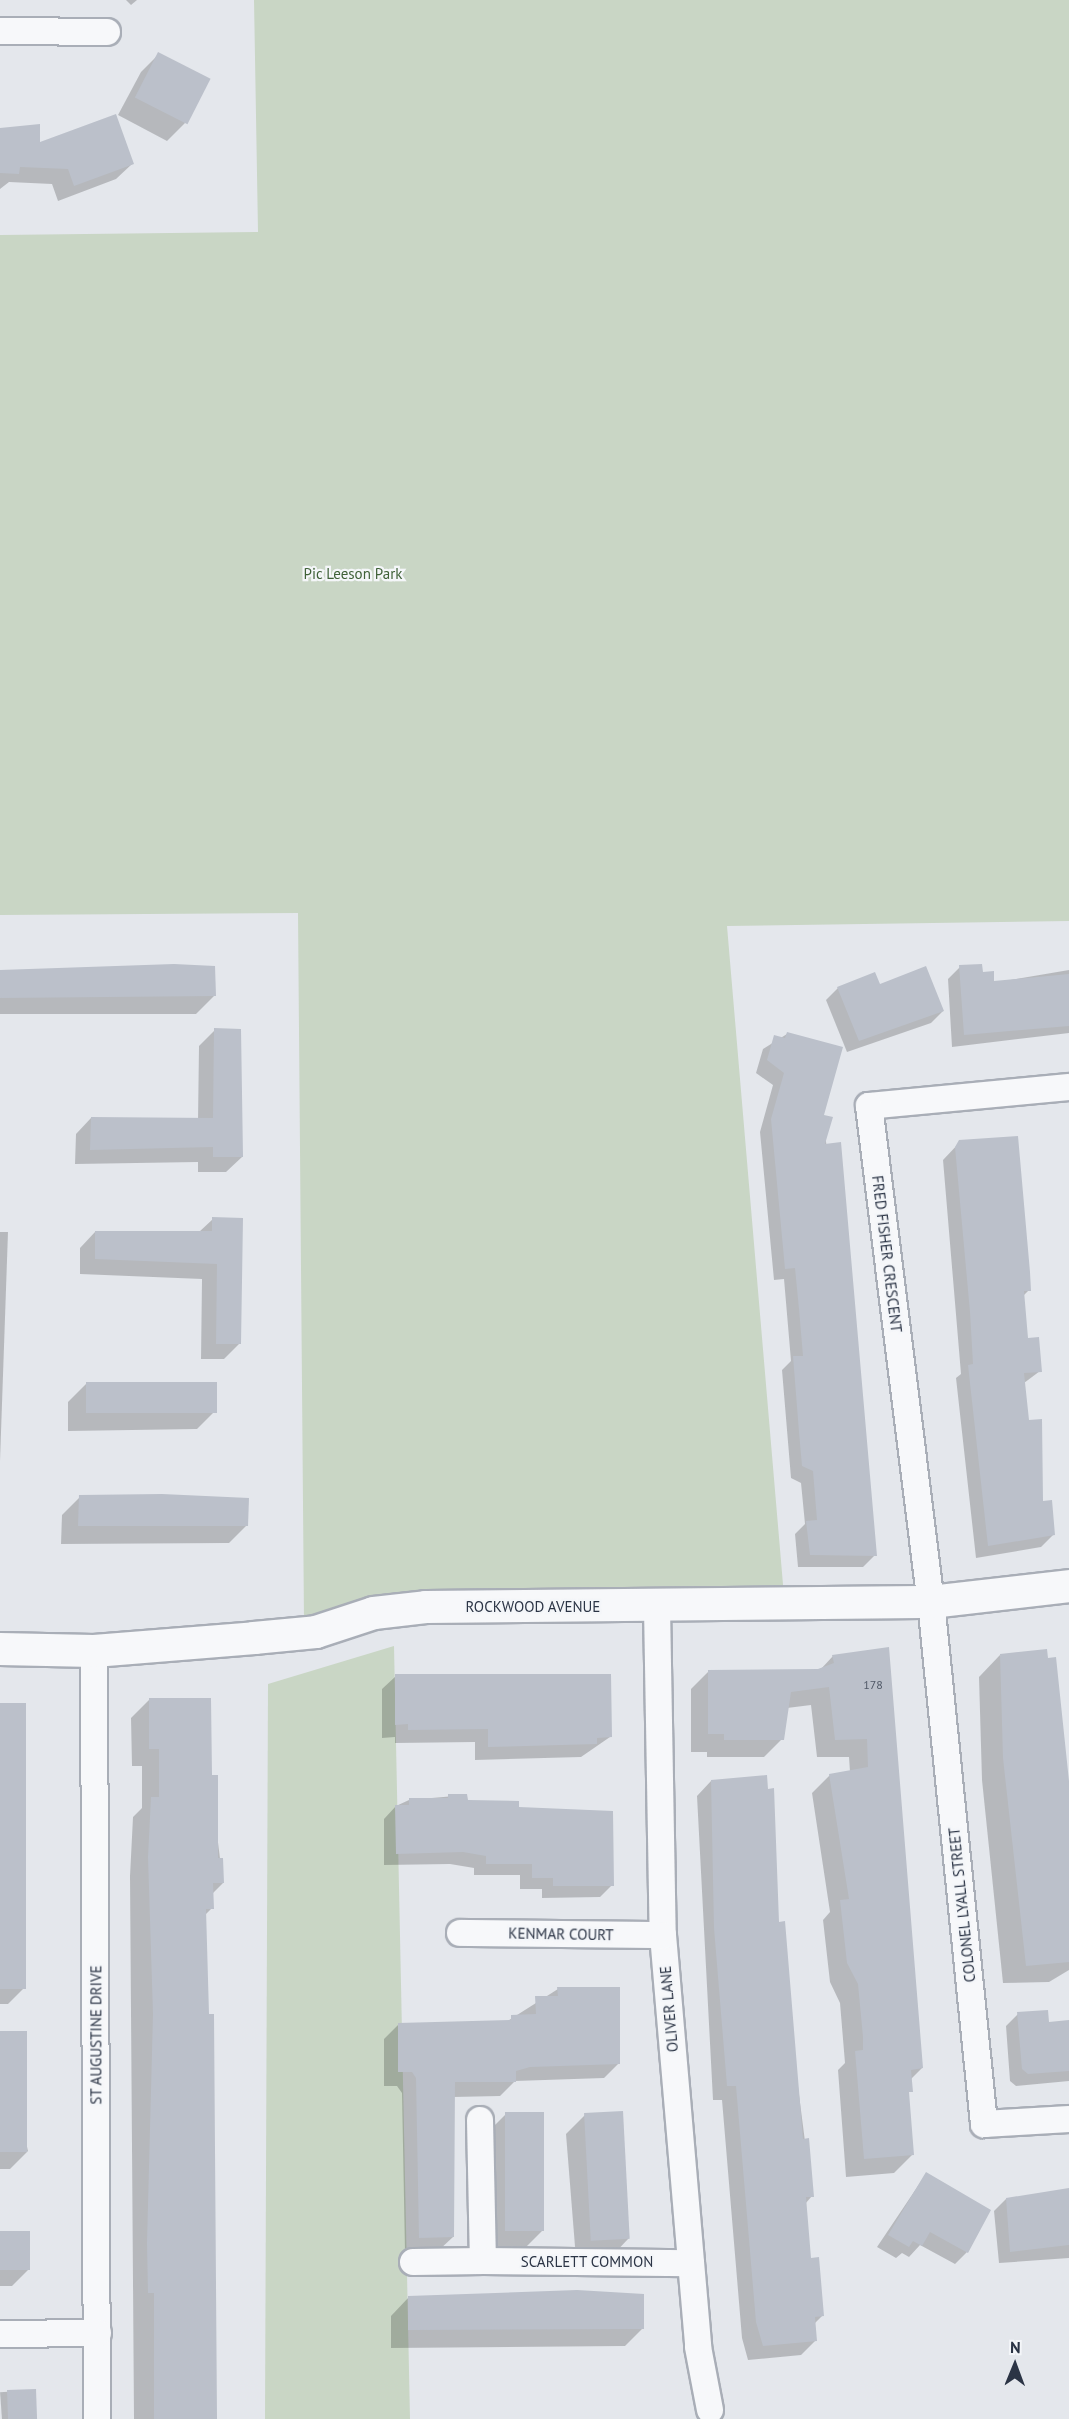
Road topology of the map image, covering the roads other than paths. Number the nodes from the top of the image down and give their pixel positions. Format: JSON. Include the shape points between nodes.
{"nodes":[{"id":1,"x":0,"y":31,"type":"edge"},
{"id":2,"x":106,"y":32,"type":"dead end"},
{"id":3,"x":1069,"y":1087,"type":"edge"},
{"id":4,"x":1069,"y":1586,"type":"edge"},
{"id":5,"x":931,"y":1602,"type":"junction"},
{"id":6,"x":657,"y":1607,"type":"junction"},
{"id":7,"x":0,"y":1649,"type":"edge"},
{"id":8,"x":94,"y":1651,"type":"junction"},
{"id":9,"x":460,"y":1933,"type":"dead end"},
{"id":10,"x":663,"y":1935,"type":"junction"},
{"id":11,"x":1069,"y":2119,"type":"edge"},
{"id":12,"x":480,"y":2120,"type":"dead end"},
{"id":13,"x":414,"y":2262,"type":"dead end"},
{"id":14,"x":483,"y":2262,"type":"junction"},
{"id":15,"x":691,"y":2263,"type":"junction"},
{"id":16,"x":98,"y":2333,"type":"junction"},
{"id":17,"x":0,"y":2334,"type":"edge"},
{"id":18,"x":710,"y":2410,"type":"dead end"},
{"id":19,"x":97,"y":2419,"type":"edge"}],
"edges":[{"from":1,"to":2,"type":"street"},
{"from":3,"to":5,"type":"street","name":"FRED FISHER CRESCENT","via":[[869,1106]]},
{"from":4,"to":5,"type":"street","name":"ROCKWOOD AVENUE"},
{"from":5,"to":6,"type":"street","name":"ROCKWOOD AVENUE"},
{"from":5,"to":11,"type":"street","name":"COLONEL LYALL STREET","via":[[984,2124]]},
{"from":6,"to":8,"type":"street","name":"ROCKWOOD AVENUE","via":[[426,1606],[374,1613],[315,1632]]},
{"from":6,"to":10,"type":"street","name":"OLIVER LANE"},
{"from":7,"to":8,"type":"street","name":"ROCKWOOD AVENUE"},
{"from":8,"to":16,"type":"street","name":"ST AUGUSTINE DRIVE"},
{"from":9,"to":10,"type":"street","name":"KENMAR COURT"},
{"from":10,"to":15,"type":"street","name":"OLIVER LANE"},
{"from":12,"to":14,"type":"street"},
{"from":13,"to":14,"type":"street","name":"SCARLETT COMMON"},
{"from":14,"to":15,"type":"street","name":"SCARLETT COMMON"},
{"from":15,"to":18,"type":"street","name":"OLIVER LANE"},
{"from":16,"to":17,"type":"street"},
{"from":16,"to":19,"type":"street","name":"ST AUGUSTINE DRIVE"}]}
